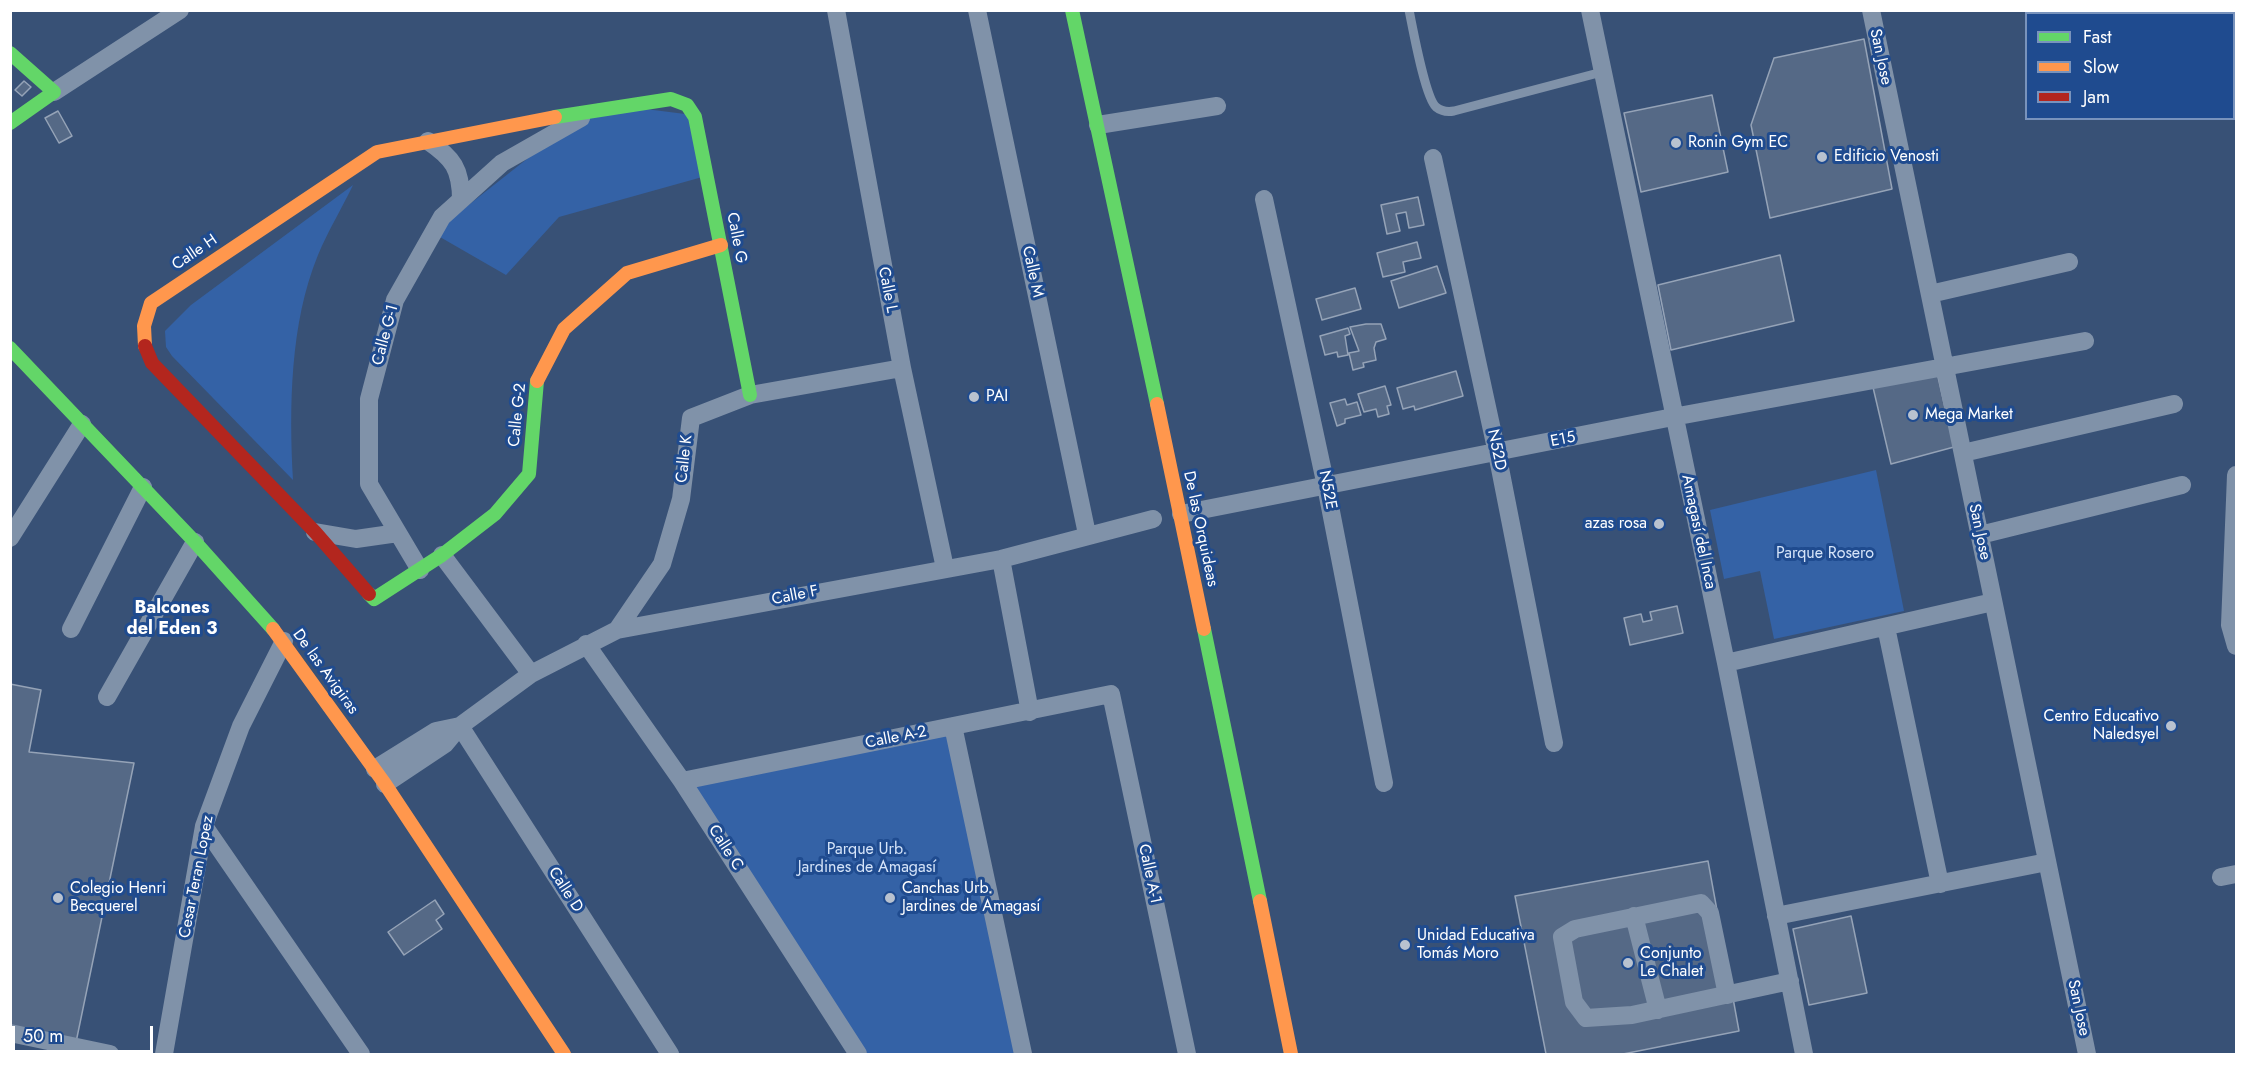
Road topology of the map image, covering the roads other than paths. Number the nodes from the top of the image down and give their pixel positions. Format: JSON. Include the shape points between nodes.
{"nodes":[{"id":1,"x":180,"y":10,"type":"edge"},
{"id":2,"x":836,"y":10,"type":"edge"},
{"id":3,"x":977,"y":10,"type":"edge"},
{"id":4,"x":1072,"y":10,"type":"edge"},
{"id":5,"x":1409,"y":10,"type":"edge"},
{"id":6,"x":1590,"y":10,"type":"edge"},
{"id":7,"x":1871,"y":10,"type":"edge"},
{"id":8,"x":10,"y":54,"type":"edge"},
{"id":9,"x":1602,"y":72,"type":"junction"},
{"id":10,"x":54,"y":92,"type":"junction"},
{"id":11,"x":671,"y":99,"type":"joint"},
{"id":12,"x":1217,"y":106,"type":"dead end"},
{"id":13,"x":598,"y":108,"type":"junction"},
{"id":14,"x":10,"y":123,"type":"edge"},
{"id":15,"x":1098,"y":125,"type":"junction"},
{"id":16,"x":428,"y":141,"type":"junction"},
{"id":17,"x":1433,"y":158,"type":"dead end"},
{"id":18,"x":1264,"y":199,"type":"dead end"},
{"id":19,"x":461,"y":200,"type":"junction"},
{"id":20,"x":721,"y":245,"type":"junction"},
{"id":21,"x":2069,"y":262,"type":"dead end"},
{"id":22,"x":1930,"y":294,"type":"junction"},
{"id":23,"x":2085,"y":341,"type":"dead end"},
{"id":24,"x":12,"y":354,"type":"edge"},
{"id":25,"x":1945,"y":365,"type":"junction"},
{"id":26,"x":902,"y":368,"type":"junction"},
{"id":27,"x":750,"y":395,"type":"junction"},
{"id":28,"x":2174,"y":404,"type":"dead end"},
{"id":29,"x":1673,"y":417,"type":"junction"},
{"id":30,"x":82,"y":424,"type":"junction"},
{"id":31,"x":1497,"y":453,"type":"junction"},
{"id":32,"x":1962,"y":453,"type":"junction"},
{"id":33,"x":2236,"y":476,"type":"edge"},
{"id":34,"x":2182,"y":485,"type":"dead end"},
{"id":35,"x":1326,"y":486,"type":"junction"},
{"id":36,"x":143,"y":487,"type":"junction"},
{"id":37,"x":1180,"y":514,"type":"junction"},
{"id":38,"x":1152,"y":519,"type":"dead end"},
{"id":39,"x":315,"y":531,"type":"junction"},
{"id":40,"x":398,"y":533,"type":"junction"},
{"id":41,"x":1087,"y":534,"type":"junction"},
{"id":42,"x":1980,"y":535,"type":"junction"},
{"id":43,"x":10,"y":538,"type":"edge"},
{"id":44,"x":195,"y":542,"type":"junction"},
{"id":45,"x":442,"y":555,"type":"junction"},
{"id":46,"x":1001,"y":559,"type":"junction"},
{"id":47,"x":945,"y":568,"type":"junction"},
{"id":48,"x":420,"y":570,"type":"junction"},
{"id":49,"x":1994,"y":602,"type":"junction"},
{"id":50,"x":1887,"y":627,"type":"junction"},
{"id":51,"x":71,"y":629,"type":"dead end"},
{"id":52,"x":616,"y":630,"type":"junction"},
{"id":53,"x":284,"y":641,"type":"junction"},
{"id":54,"x":586,"y":644,"type":"junction"},
{"id":55,"x":2236,"y":646,"type":"edge"},
{"id":56,"x":1726,"y":663,"type":"junction"},
{"id":57,"x":531,"y":674,"type":"junction"},
{"id":58,"x":1111,"y":694,"type":"joint"},
{"id":59,"x":107,"y":697,"type":"dead end"},
{"id":60,"x":1030,"y":712,"type":"junction"},
{"id":61,"x":460,"y":726,"type":"junction"},
{"id":62,"x":953,"y":726,"type":"junction"},
{"id":63,"x":1554,"y":743,"type":"dead end"},
{"id":64,"x":380,"y":777,"type":"junction"},
{"id":65,"x":682,"y":781,"type":"junction"},
{"id":66,"x":1384,"y":783,"type":"dead end"},
{"id":67,"x":204,"y":826,"type":"junction"},
{"id":68,"x":2047,"y":862,"type":"junction"},
{"id":69,"x":1940,"y":884,"type":"junction"},
{"id":70,"x":1634,"y":916,"type":"junction"},
{"id":71,"x":1776,"y":916,"type":"junction"},
{"id":72,"x":1790,"y":981,"type":"junction"},
{"id":73,"x":1727,"y":995,"type":"junction"},
{"id":74,"x":1658,"y":1010,"type":"junction"},
{"id":75,"x":10,"y":1033,"type":"edge"},
{"id":76,"x":110,"y":1054,"type":"edge"},
{"id":77,"x":164,"y":1054,"type":"edge"},
{"id":78,"x":361,"y":1054,"type":"edge"},
{"id":79,"x":564,"y":1054,"type":"edge"},
{"id":80,"x":670,"y":1054,"type":"edge"},
{"id":81,"x":858,"y":1054,"type":"edge"},
{"id":82,"x":1023,"y":1054,"type":"edge"},
{"id":83,"x":1187,"y":1054,"type":"edge"},
{"id":84,"x":1291,"y":1054,"type":"edge"},
{"id":85,"x":1804,"y":1054,"type":"edge"},
{"id":86,"x":2087,"y":1054,"type":"edge"}],
"edges":[{"from":1,"to":10,"type":"street"},
{"from":2,"to":26,"type":"street","name":"Calle L"},
{"from":3,"to":41,"type":"street","name":"Calle M"},
{"from":4,"to":15,"type":"street","name":"De las Orquideas"},
{"from":5,"to":9,"type":"lane","via":[[1428,89],[1434,104],[1443,111]]},
{"from":6,"to":9,"type":"street","name":"Amagasí del Inca"},
{"from":7,"to":22,"type":"street","name":"San Jose"},
{"from":8,"to":10,"type":"street"},
{"from":9,"to":29,"type":"street","name":"Amagasí del Inca"},
{"from":10,"to":14,"type":"street"},
{"from":11,"to":13,"type":"street","name":"Calle H"},
{"from":11,"to":20,"type":"street","name":"Calle G","via":[[687,105],[695,117]]},
{"from":12,"to":15,"type":"street"},
{"from":13,"to":16,"type":"street","name":"Calle H"},
{"from":13,"to":19,"type":"street","name":"Calle G-1","via":[[502,163]]},
{"from":15,"to":37,"type":"street","name":"De las Orquideas"},
{"from":16,"to":19,"type":"street","via":[[449,155],[461,180]]},
{"from":16,"to":39,"type":"street","name":"Calle H","via":[[377,152],[152,303],[143,324],[145,350],[152,363]]},
{"from":17,"to":31,"type":"street","name":"N52D"},
{"from":18,"to":35,"type":"street","name":"N52E"},
{"from":19,"to":40,"type":"street","name":"Calle G-1","via":[[442,217],[395,300],[369,399],[369,484]]},
{"from":20,"to":27,"type":"street","name":"Calle G"},
{"from":20,"to":45,"type":"street","name":"Calle G-2","via":[[627,273],[564,330],[537,378],[529,474],[495,514]]},
{"from":21,"to":22,"type":"street"},
{"from":22,"to":25,"type":"street","name":"San Jose"},
{"from":23,"to":25,"type":"street","name":"E15"},
{"from":24,"to":30,"type":"street","name":"De las Avigiras"},
{"from":25,"to":29,"type":"street","name":"E15"},
{"from":25,"to":32,"type":"street","name":"San Jose"},
{"from":26,"to":27,"type":"street","name":"Calle K"},
{"from":26,"to":47,"type":"street","name":"Calle L"},
{"from":27,"to":52,"type":"street","name":"Calle K","via":[[691,418],[681,499],[662,564]]},
{"from":28,"to":32,"type":"street"},
{"from":29,"to":31,"type":"street","name":"E15"},
{"from":29,"to":56,"type":"street","name":"Amagasí del Inca"},
{"from":30,"to":36,"type":"street","name":"De las Avigiras"},
{"from":30,"to":43,"type":"street"},
{"from":31,"to":35,"type":"street","name":"E15"},
{"from":31,"to":63,"type":"street","name":"N52D"},
{"from":32,"to":42,"type":"street","name":"San Jose"},
{"from":33,"to":55,"type":"street","via":[[2230,625]]},
{"from":34,"to":42,"type":"street"},
{"from":35,"to":37,"type":"street","name":"E15"},
{"from":35,"to":66,"type":"street","name":"N52E"},
{"from":36,"to":44,"type":"street","name":"De las Avigiras"},
{"from":36,"to":51,"type":"street"},
{"from":37,"to":84,"type":"street","name":"De las Orquideas"},
{"from":38,"to":41,"type":"street","name":"Calle F"},
{"from":39,"to":40,"type":"street","via":[[356,539]]},
{"from":39,"to":48,"type":"street","name":"Calle H","via":[[374,598]]},
{"from":40,"to":48,"type":"street","name":"Calle G-1"},
{"from":41,"to":46,"type":"street","name":"Calle F"},
{"from":42,"to":49,"type":"street","name":"San Jose"},
{"from":44,"to":53,"type":"street","name":"De las Avigiras"},
{"from":44,"to":59,"type":"street"},
{"from":45,"to":48,"type":"street","name":"Calle G-2"},
{"from":45,"to":57,"type":"street"},
{"from":46,"to":47,"type":"street","name":"Calle F"},
{"from":46,"to":60,"type":"street"},
{"from":47,"to":52,"type":"street","name":"Calle F"},
{"from":49,"to":50,"type":"street"},
{"from":49,"to":68,"type":"street","name":"San Jose"},
{"from":50,"to":56,"type":"street"},
{"from":50,"to":69,"type":"street"},
{"from":52,"to":54,"type":"street","name":"Calle F"},
{"from":53,"to":64,"type":"street","name":"De las Avigiras"},
{"from":53,"to":67,"type":"street","name":"Cesar Teran Lopez","via":[[242,726]]},
{"from":54,"to":57,"type":"street","name":"Calle F"},
{"from":54,"to":65,"type":"street","name":"Calle C"},
{"from":56,"to":71,"type":"street","name":"Amagasí del Inca"},
{"from":57,"to":61,"type":"street","name":"Calle F"},
{"from":58,"to":60,"type":"street","name":"Calle A-2"},
{"from":58,"to":83,"type":"street","name":"Calle A-1"},
{"from":60,"to":62,"type":"street","name":"Calle A-2"},
{"from":61,"to":64,"type":"street","name":"Calle F","via":[[445,744]]},
{"from":61,"to":80,"type":"street","name":"Calle D"},
{"from":62,"to":65,"type":"street","name":"Calle A-2"},
{"from":62,"to":82,"type":"street"},
{"from":64,"to":79,"type":"street","name":"De las Avigiras"},
{"from":65,"to":81,"type":"street","name":"Calle C"},
{"from":67,"to":77,"type":"street","name":"Cesar Teran Lopez"},
{"from":67,"to":78,"type":"street"},
{"from":68,"to":69,"type":"street"},
{"from":68,"to":86,"type":"street","name":"San Jose"},
{"from":69,"to":71,"type":"street"},
{"from":70,"to":73,"type":"street","via":[[1701,903],[1710,913]]},
{"from":70,"to":74,"type":"street"},
{"from":70,"to":74,"type":"street","via":[[1575,929],[1562,937],[1567,976],[1574,1002],[1586,1018]]},
{"from":71,"to":72,"type":"street","name":"Amagasí del Inca"},
{"from":72,"to":73,"type":"street"},
{"from":72,"to":85,"type":"street","name":"Amagasí del Inca"},
{"from":73,"to":74,"type":"street"},
{"from":75,"to":76,"type":"street"}]}
